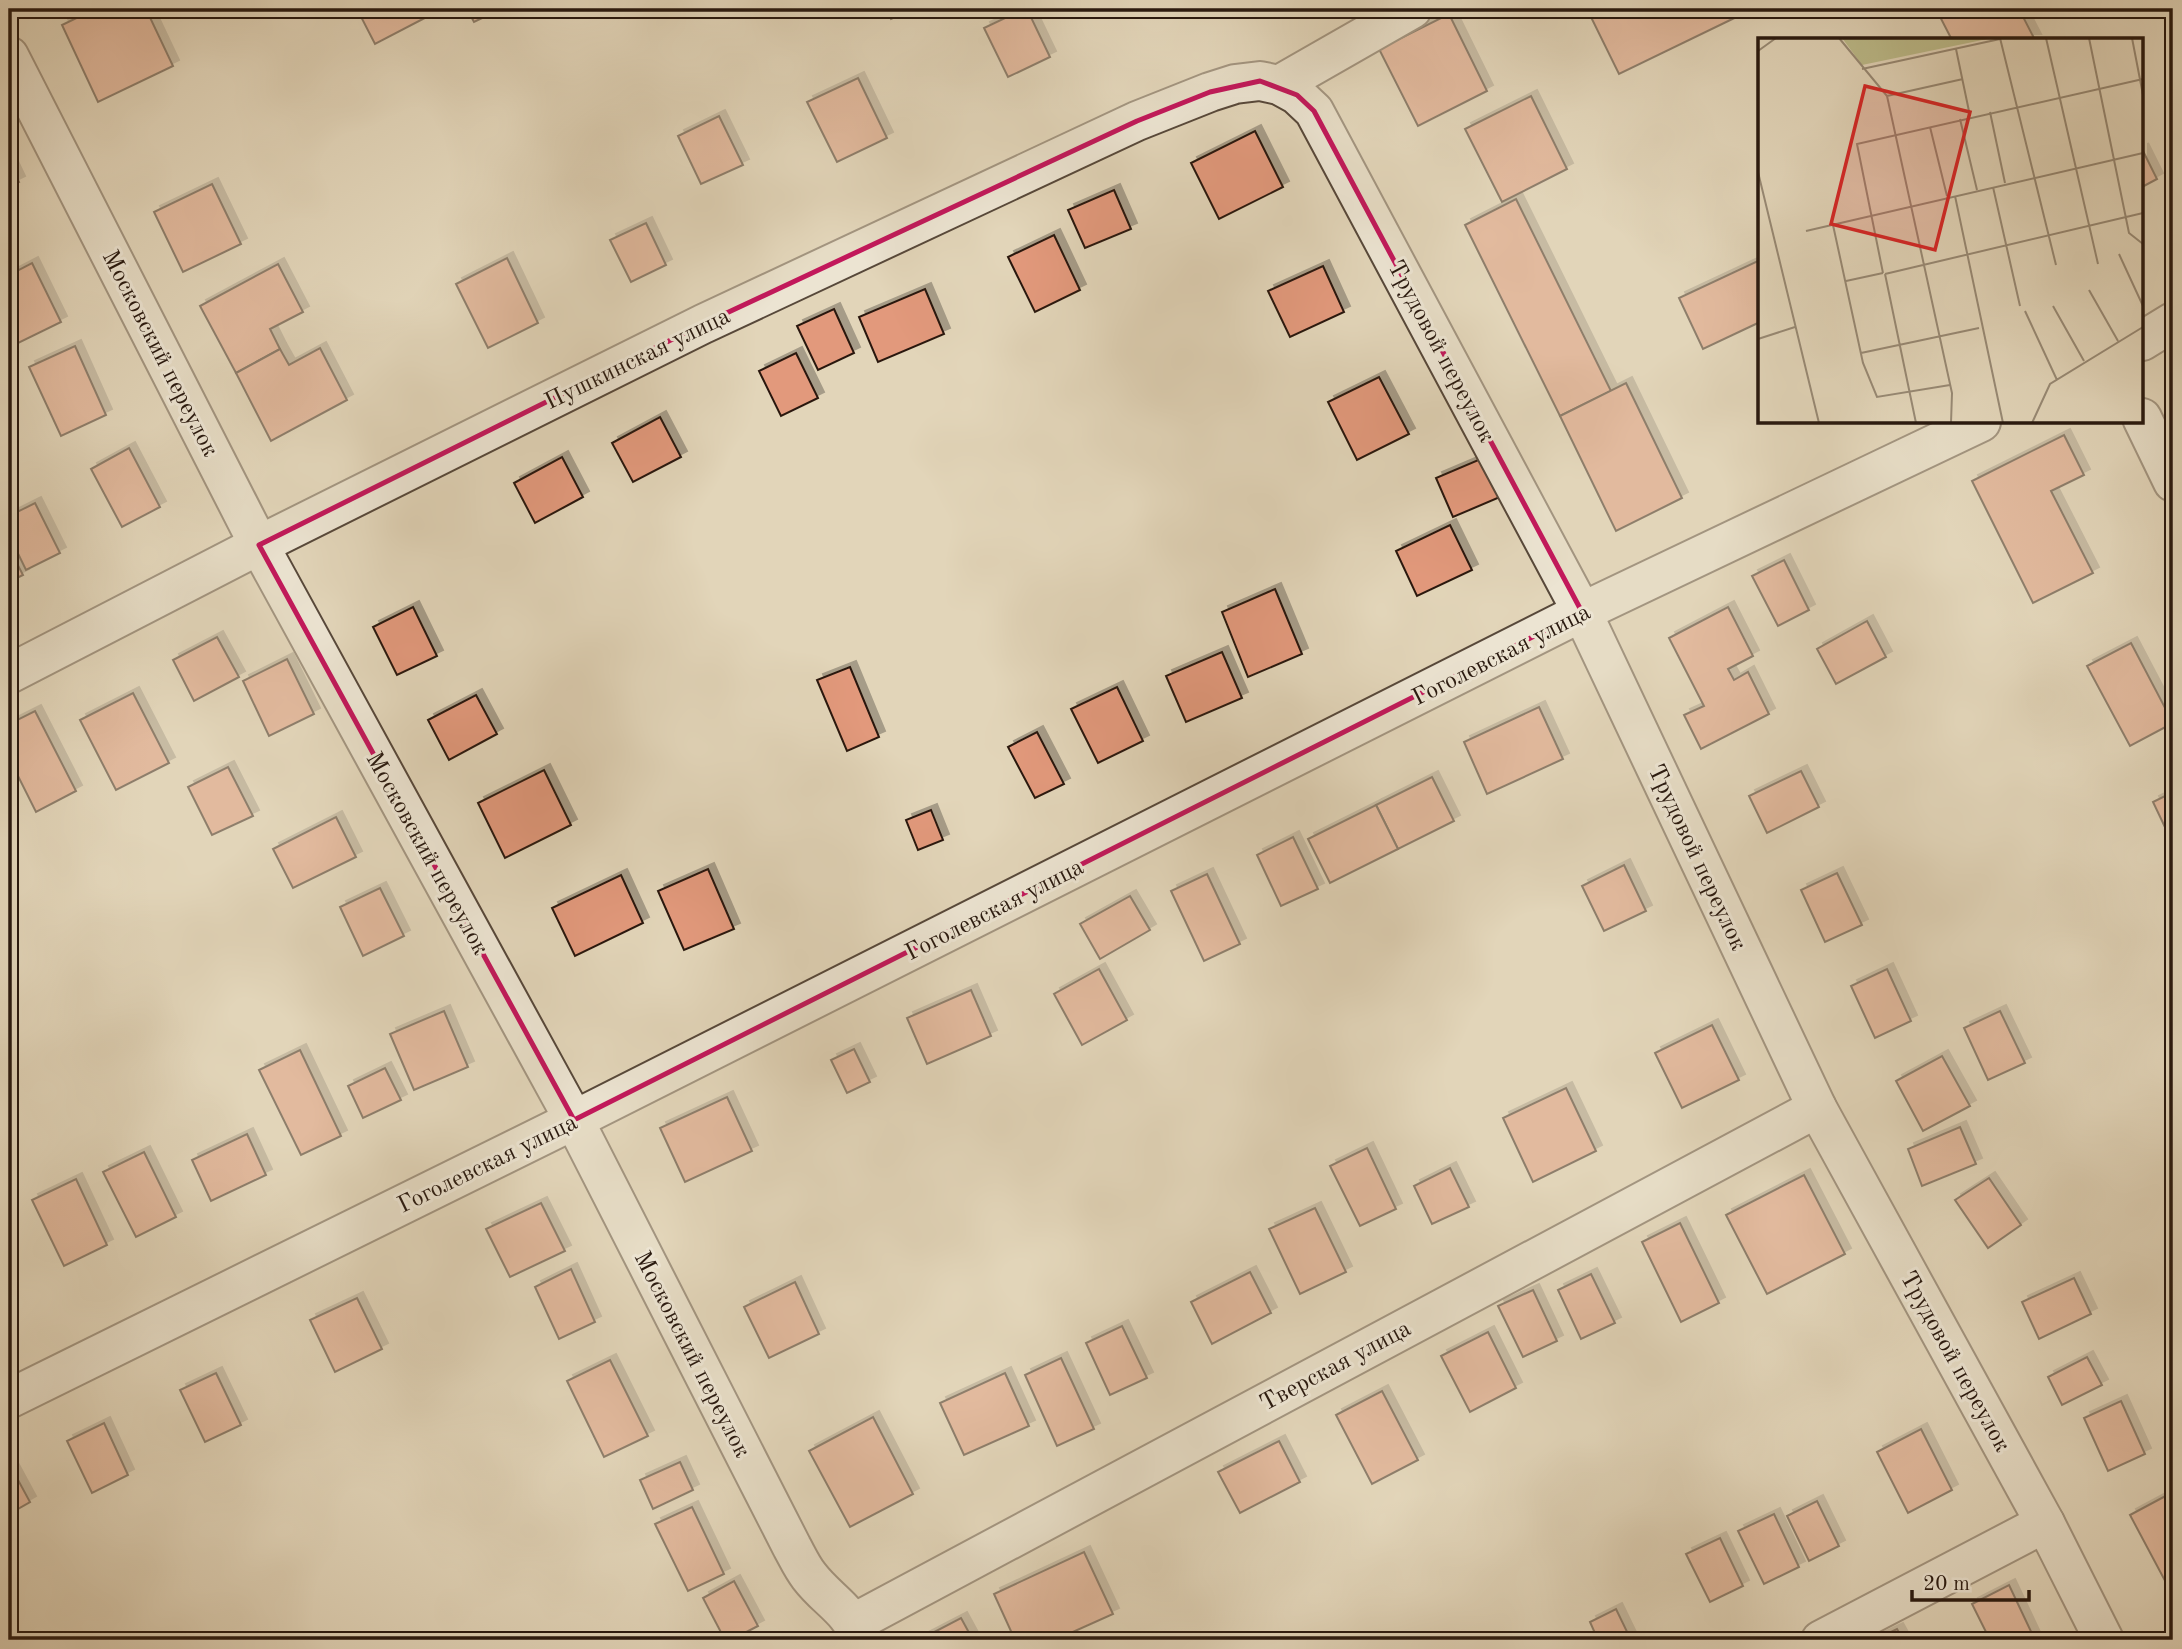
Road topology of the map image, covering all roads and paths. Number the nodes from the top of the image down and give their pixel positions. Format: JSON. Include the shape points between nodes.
{"nodes":[{"id":1,"x":1412,"y":9,"type":"edge"},
{"id":2,"x":9,"y":56,"type":"edge"},
{"id":3,"x":1279,"y":85,"type":"junction"},
{"id":4,"x":2173,"y":322,"type":"edge"},
{"id":5,"x":2144,"y":340,"type":"edge"},
{"id":6,"x":2144,"y":422,"type":"edge"},
{"id":7,"x":1977,"y":424,"type":"edge"},
{"id":8,"x":2173,"y":482,"type":"edge"},
{"id":9,"x":259,"y":545,"type":"junction"},
{"id":10,"x":1582,"y":612,"type":"junction"},
{"id":11,"x":9,"y":674,"type":"edge"},
{"id":12,"x":1817,"y":1108,"type":"junction"},
{"id":13,"x":574,"y":1120,"type":"junction"},
{"id":14,"x":9,"y":1399,"type":"edge"},
{"id":15,"x":2045,"y":1523,"type":"junction"},
{"id":16,"x":857,"y":1632,"type":"edge"},
{"id":17,"x":1821,"y":1640,"type":"edge"},
{"id":18,"x":2104,"y":1640,"type":"edge"}],
"edges":[{"from":1,"to":3,"type":"street"},
{"from":2,"to":9,"type":"street","name":"Московский переулок"},
{"from":3,"to":9,"type":"street","name":"Пушкинская улица","via":[[1260,81],[1235,84],[1137,121],[702,324]]},
{"from":3,"to":10,"type":"street","name":"Трудовой переулок","via":[[1297,94],[1314,111]]},
{"from":4,"to":5,"type":"street"},
{"from":6,"to":8,"type":"street"},
{"from":7,"to":10,"type":"street","name":"Гоголевская улица"},
{"from":9,"to":11,"type":"street","name":"Пушкинская улица"},
{"from":9,"to":13,"type":"street","name":"Московский переулок"},
{"from":10,"to":12,"type":"street","name":"Трудовой переулок"},
{"from":10,"to":13,"type":"street","name":"Гоголевская улица"},
{"from":12,"to":15,"type":"street","name":"Трудовой переулок"},
{"from":12,"to":16,"type":"street","name":"Тверская улица"},
{"from":13,"to":14,"type":"street","name":"Гоголевская улица"},
{"from":13,"to":16,"type":"street","name":"Московский переулок","via":[[792,1547],[810,1577],[838,1604]]},
{"from":15,"to":17,"type":"street"},
{"from":15,"to":18,"type":"street","name":"Трудовой переулок"}]}
